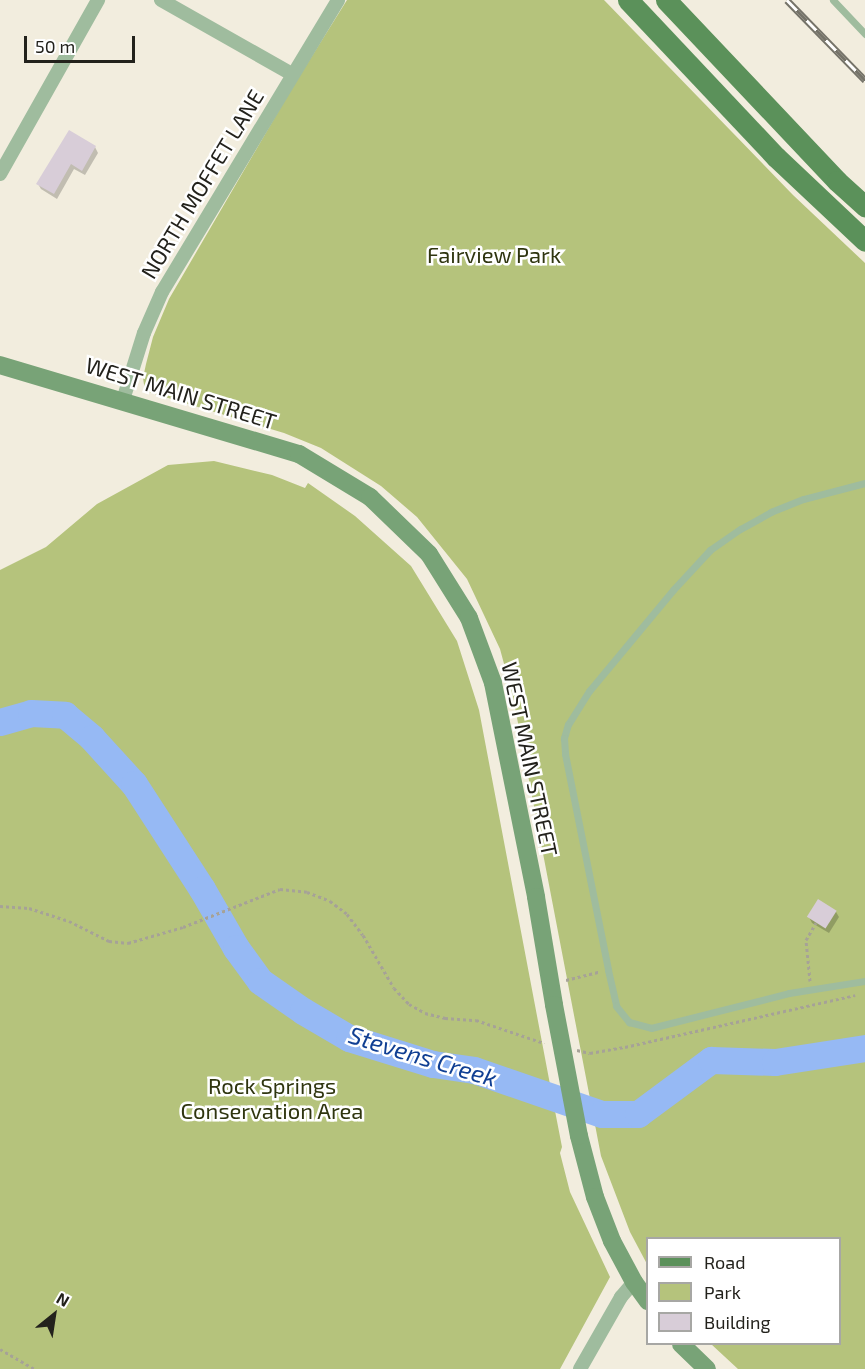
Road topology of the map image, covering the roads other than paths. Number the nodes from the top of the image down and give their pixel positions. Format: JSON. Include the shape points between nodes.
{"nodes":[{"id":1,"x":98,"y":0,"type":"edge"},
{"id":2,"x":161,"y":0,"type":"edge"},
{"id":3,"x":338,"y":0,"type":"edge"},
{"id":4,"x":628,"y":0,"type":"edge"},
{"id":5,"x":666,"y":0,"type":"edge"},
{"id":6,"x":833,"y":0,"type":"edge"},
{"id":7,"x":865,"y":34,"type":"edge"},
{"id":8,"x":292,"y":74,"type":"junction"},
{"id":9,"x":0,"y":174,"type":"edge"},
{"id":10,"x":865,"y":206,"type":"edge"},
{"id":11,"x":865,"y":241,"type":"edge"},
{"id":12,"x":0,"y":365,"type":"edge"},
{"id":13,"x":123,"y":400,"type":"junction"},
{"id":14,"x":865,"y":483,"type":"edge"},
{"id":15,"x":865,"y":981,"type":"edge"},
{"id":16,"x":634,"y":1282,"type":"junction"},
{"id":17,"x":646,"y":1298,"type":"edge"},
{"id":18,"x":682,"y":1345,"type":"edge"},
{"id":19,"x":580,"y":1369,"type":"edge"},
{"id":20,"x":707,"y":1369,"type":"edge"}],
"edges":[{"from":1,"to":9,"type":"street"},
{"from":2,"to":8,"type":"street"},
{"from":3,"to":8,"type":"street","name":"NORTH MOFFET LANE"},
{"from":4,"to":11,"type":"main road","via":[[776,157]]},
{"from":5,"to":10,"type":"main road"},
{"from":6,"to":7,"type":"lane"},
{"from":8,"to":13,"type":"street","name":"NORTH MOFFET LANE","via":[[162,292],[144,333]]},
{"from":12,"to":13,"type":"street","name":"WEST MAIN STREET"},
{"from":13,"to":16,"type":"street","name":"WEST MAIN STREET","bridge":true,"via":[[299,454],[370,497],[429,554],[469,618],[493,684],[579,1136],[595,1197]]},
{"from":14,"to":15,"type":"lane","via":[[771,512],[710,550],[638,629],[589,691],[568,724],[565,754],[616,1006],[629,1022],[651,1028],[811,989]]},
{"from":16,"to":17,"type":"street","name":"WEST MAIN STREET"},
{"from":16,"to":19,"type":"street","via":[[621,1297]]},
{"from":18,"to":20,"type":"street"}]}
